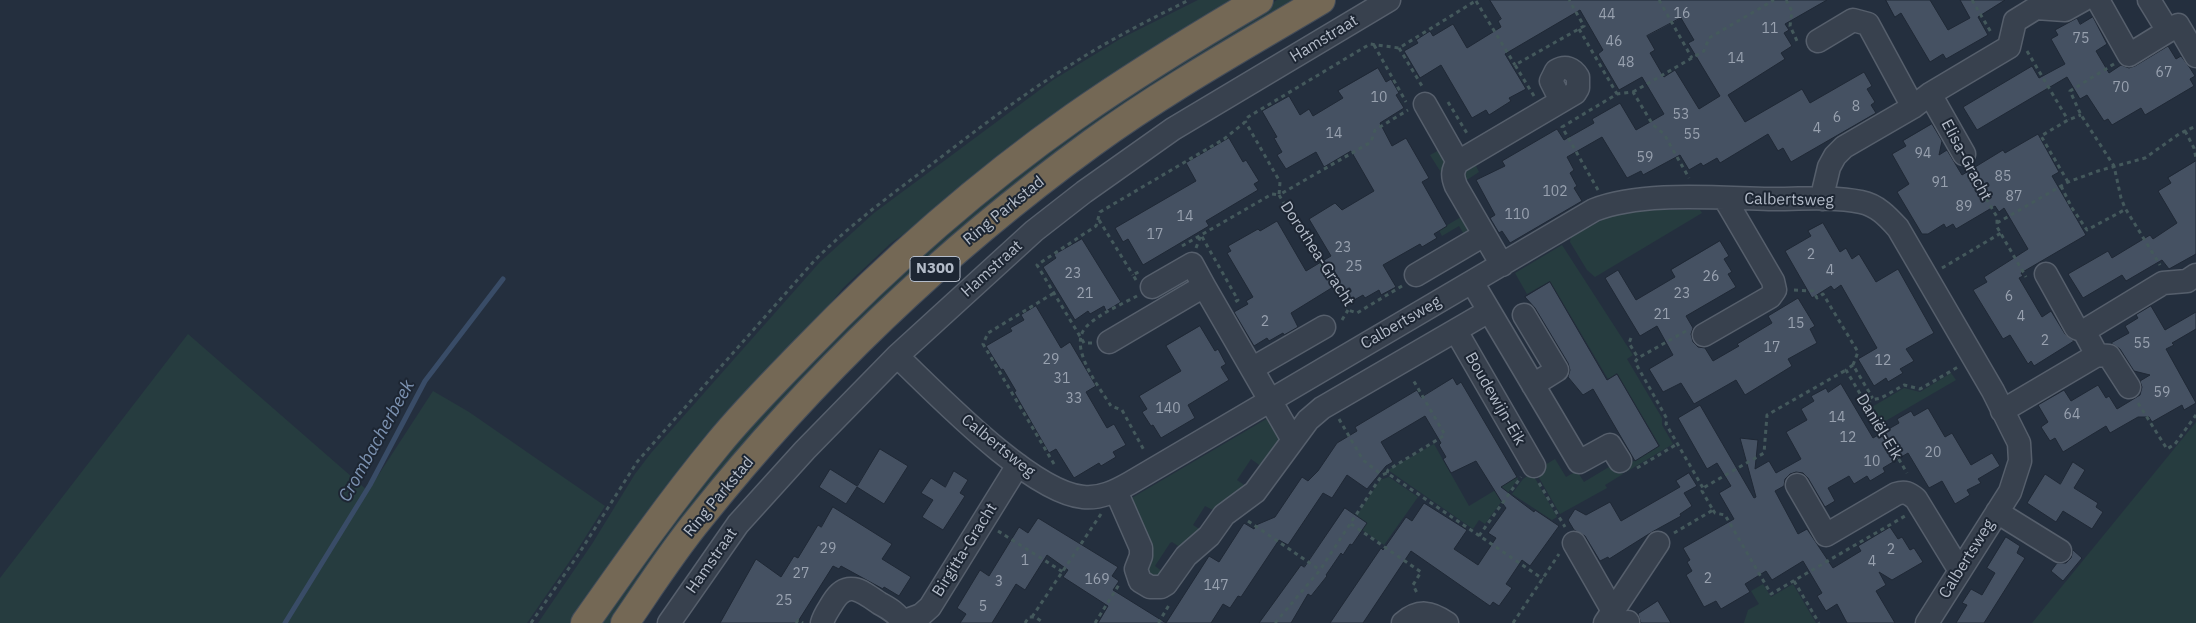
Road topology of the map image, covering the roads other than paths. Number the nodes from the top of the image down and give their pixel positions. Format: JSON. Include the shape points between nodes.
{"nodes":[{"id":1,"x":1259,"y":0,"type":"edge"},
{"id":2,"x":1322,"y":0,"type":"edge"},
{"id":3,"x":1389,"y":0,"type":"edge"},
{"id":4,"x":2083,"y":0,"type":"edge"},
{"id":5,"x":2098,"y":0,"type":"edge"},
{"id":6,"x":2149,"y":0,"type":"edge"},
{"id":7,"x":2168,"y":32,"type":"junction"},
{"id":8,"x":1818,"y":41,"type":"road end"},
{"id":9,"x":2196,"y":56,"type":"edge"},
{"id":10,"x":1419,"y":101,"type":"road end"},
{"id":11,"x":1561,"y":101,"type":"dead end"},
{"id":12,"x":1921,"y":101,"type":"junction"},
{"id":13,"x":1964,"y":154,"type":"road end"},
{"id":14,"x":1458,"y":162,"type":"junction"},
{"id":15,"x":1725,"y":198,"type":"junction"},
{"id":16,"x":1823,"y":200,"type":"junction"},
{"id":17,"x":1484,"y":235,"type":"junction"},
{"id":18,"x":1502,"y":265,"type":"junction"},
{"id":19,"x":2046,"y":274,"type":"road end"},
{"id":20,"x":1416,"y":275,"type":"road end"},
{"id":21,"x":2196,"y":275,"type":"edge"},
{"id":22,"x":1472,"y":282,"type":"junction"},
{"id":23,"x":1204,"y":286,"type":"junction"},
{"id":24,"x":1152,"y":288,"type":"dead end"},
{"id":25,"x":1490,"y":311,"type":"junction"},
{"id":26,"x":1524,"y":315,"type":"dead end"},
{"id":27,"x":1324,"y":327,"type":"dead end"},
{"id":28,"x":1456,"y":331,"type":"junction"},
{"id":29,"x":2084,"y":331,"type":"junction"},
{"id":30,"x":1704,"y":335,"type":"road end"},
{"id":31,"x":1109,"y":342,"type":"road end"},
{"id":32,"x":2098,"y":355,"type":"junction"},
{"id":33,"x":897,"y":356,"type":"junction"},
{"id":34,"x":1253,"y":368,"type":"junction"},
{"id":35,"x":1533,"y":385,"type":"junction"},
{"id":36,"x":2129,"y":387,"type":"road end"},
{"id":37,"x":1271,"y":399,"type":"junction"},
{"id":38,"x":2002,"y":411,"type":"junction"},
{"id":39,"x":1293,"y":440,"type":"junction"},
{"id":40,"x":1620,"y":461,"type":"road end"},
{"id":41,"x":1018,"y":466,"type":"junction"},
{"id":42,"x":1534,"y":468,"type":"road end"},
{"id":43,"x":1797,"y":485,"type":"dead end"},
{"id":44,"x":1116,"y":491,"type":"junction"},
{"id":45,"x":1997,"y":512,"type":"junction"},
{"id":46,"x":1572,"y":540,"type":"road end"},
{"id":47,"x":1658,"y":543,"type":"road end"},
{"id":48,"x":2060,"y":551,"type":"dead end"},
{"id":49,"x":1960,"y":571,"type":"junction"},
{"id":50,"x":1619,"y":620,"type":"edge"},
{"id":51,"x":902,"y":622,"type":"edge"},
{"id":52,"x":585,"y":623,"type":"edge"},
{"id":53,"x":624,"y":623,"type":"edge"},
{"id":54,"x":668,"y":623,"type":"edge"},
{"id":55,"x":822,"y":623,"type":"edge"},
{"id":56,"x":1927,"y":623,"type":"edge"}],
"edges":[{"from":1,"to":52,"type":"highway","name":"Ring Parkstad","number":"N300","via":[[1139,74],[1020,156],[961,203],[866,288],[719,442]]},
{"from":2,"to":53,"type":"highway","name":"Ring Parkstad","number":"N300","via":[[1136,112],[1039,182],[948,256],[802,399],[698,519]]},
{"from":3,"to":33,"type":"street","name":"Hamstraat","via":[[1173,129],[1084,192],[1034,231]]},
{"from":4,"to":12,"type":"street","via":[[2065,10],[2036,8],[2015,21],[2009,47]]},
{"from":5,"to":7,"type":"street","via":[[2129,54]]},
{"from":6,"to":7,"type":"street"},
{"from":7,"to":9,"type":"street","via":[[2178,25]]},
{"from":8,"to":12,"type":"street","name":"Elisa-Gracht","via":[[1853,20],[1868,24]]},
{"from":10,"to":14,"type":"street"},
{"from":11,"to":14,"type":"street"},
{"from":12,"to":13,"type":"street","name":"Elisa-Gracht"},
{"from":12,"to":16,"type":"street","via":[[1834,156]]},
{"from":14,"to":17,"type":"street","via":[[1453,179]]},
{"from":15,"to":16,"type":"street","name":"Calbertsweg"},
{"from":15,"to":18,"type":"street","name":"Calbertsweg","via":[[1646,199],[1607,205]]},
{"from":15,"to":30,"type":"street","via":[[1773,281],[1775,290],[1770,297]]},
{"from":16,"to":38,"type":"street","name":"Calbertsweg","via":[[1862,202],[1877,208],[1898,228]]},
{"from":17,"to":18,"type":"street"},
{"from":17,"to":20,"type":"street"},
{"from":18,"to":22,"type":"street","name":"Calbertsweg"},
{"from":19,"to":29,"type":"street","via":[[2076,328]]},
{"from":21,"to":29,"type":"street","via":[[2186,280],[2163,283]]},
{"from":22,"to":25,"type":"street"},
{"from":22,"to":37,"type":"street","name":"Calbertsweg"},
{"from":23,"to":24,"type":"street","via":[[1192,264]]},
{"from":23,"to":31,"type":"street"},
{"from":23,"to":34,"type":"street"},
{"from":25,"to":28,"type":"street"},
{"from":25,"to":35,"type":"street"},
{"from":26,"to":35,"type":"street","via":[[1557,370]]},
{"from":27,"to":34,"type":"street"},
{"from":28,"to":39,"type":"street","via":[[1330,404],[1308,420]]},
{"from":28,"to":42,"type":"street","name":"Boudewijn-Eik"},
{"from":29,"to":32,"type":"street"},
{"from":32,"to":36,"type":"street","via":[[2110,356]]},
{"from":32,"to":38,"type":"street"},
{"from":33,"to":41,"type":"street","name":"Calbertsweg"},
{"from":33,"to":54,"type":"street","name":"Hamstraat","via":[[738,524]]},
{"from":34,"to":37,"type":"street"},
{"from":35,"to":40,"type":"street","via":[[1579,462],[1610,445]]},
{"from":37,"to":39,"type":"street"},
{"from":37,"to":44,"type":"street","name":"Calbertsweg"},
{"from":38,"to":45,"type":"street","name":"Calbertsweg","via":[[2018,443],[2020,461],[2010,492]]},
{"from":39,"to":44,"type":"street","via":[[1255,492],[1224,514],[1209,536],[1186,556],[1161,587],[1150,587],[1140,581],[1137,573],[1141,548]]},
{"from":41,"to":44,"type":"street","name":"Calbertsweg","via":[[1056,489],[1085,498]]},
{"from":41,"to":51,"type":"street","name":"Birgitta-Gracht","via":[[930,606],[921,615]]},
{"from":43,"to":49,"type":"street","via":[[1826,535],[1896,494],[1914,500]]},
{"from":45,"to":48,"type":"street"},
{"from":45,"to":49,"type":"street","name":"Calbertsweg"},
{"from":46,"to":50,"type":"street"},
{"from":47,"to":50,"type":"street"},
{"from":49,"to":56,"type":"street","name":"Calbertsweg"},
{"from":51,"to":55,"type":"street","name":"Birgitta-Gracht","via":[[897,614],[859,590],[851,589],[838,594]]}]}
